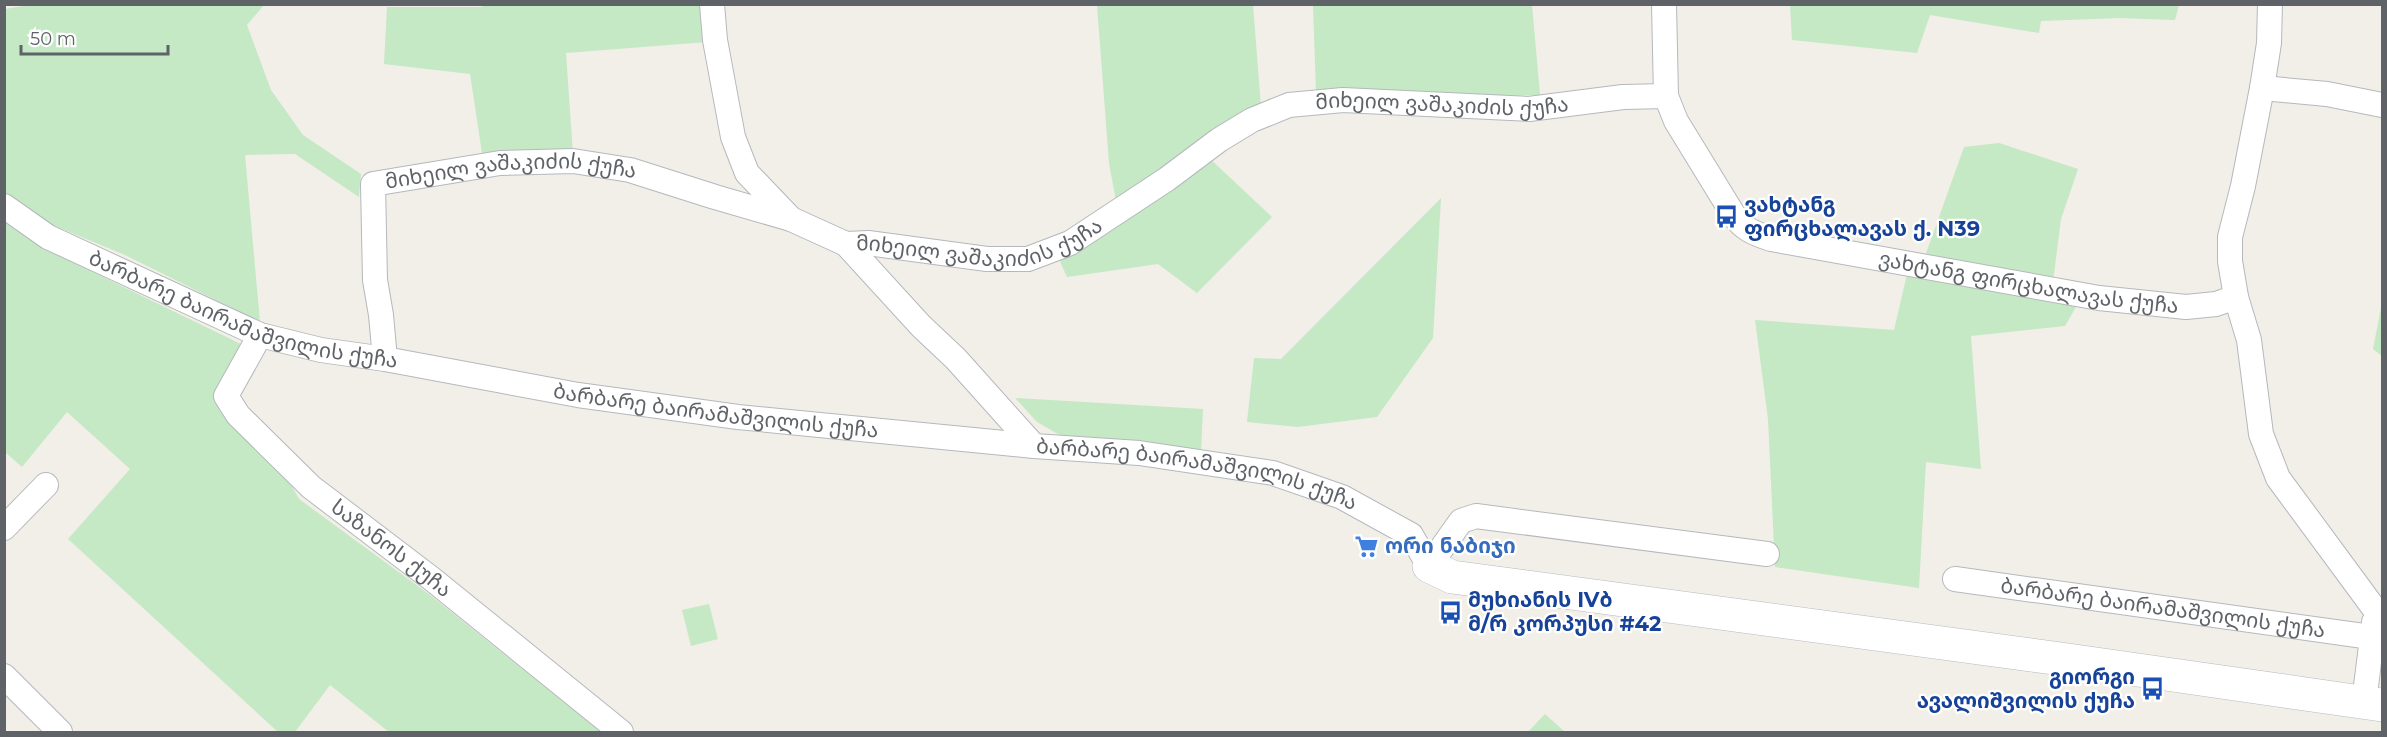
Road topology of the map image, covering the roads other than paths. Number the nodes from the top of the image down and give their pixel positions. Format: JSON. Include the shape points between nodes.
{"nodes":[{"id":1,"x":712,"y":4,"type":"edge"},
{"id":2,"x":1664,"y":4,"type":"edge"},
{"id":3,"x":2270,"y":4,"type":"edge"},
{"id":4,"x":2262,"y":88,"type":"junction"},
{"id":5,"x":1666,"y":96,"type":"junction"},
{"id":6,"x":2382,"y":105,"type":"edge"},
{"id":7,"x":4,"y":207,"type":"edge"},
{"id":8,"x":791,"y":219,"type":"junction"},
{"id":9,"x":846,"y":244,"type":"junction"},
{"id":10,"x":2236,"y":297,"type":"junction"},
{"id":11,"x":260,"y":335,"type":"junction"},
{"id":12,"x":385,"y":359,"type":"junction"},
{"id":13,"x":1034,"y":446,"type":"junction"},
{"id":14,"x":46,"y":485,"type":"dead end"},
{"id":15,"x":4,"y":528,"type":"edge"},
{"id":16,"x":1767,"y":554,"type":"dead end"},
{"id":17,"x":1429,"y":566,"type":"junction"},
{"id":18,"x":1955,"y":579,"type":"dead end"},
{"id":19,"x":2379,"y":604,"type":"edge"},
{"id":20,"x":2371,"y":637,"type":"junction"},
{"id":21,"x":4,"y":676,"type":"edge"},
{"id":22,"x":2373,"y":704,"type":"edge"},
{"id":23,"x":60,"y":732,"type":"edge"},
{"id":24,"x":621,"y":732,"type":"edge"}],
"edges":[{"from":1,"to":8,"type":"street","via":[[733,137],[747,173]]},
{"from":2,"to":5,"type":"street","name":"ვახტანგ ფირცხალავას ქუჩა"},
{"from":3,"to":4,"type":"street"},
{"from":4,"to":6,"type":"street","via":[[2327,94]]},
{"from":4,"to":10,"type":"street","via":[[2230,237]]},
{"from":5,"to":9,"type":"street","name":"მიხეილ ვაშაკიძის ქუჩა","via":[[1623,97],[1529,109],[1343,100],[1289,105],[1252,120],[1219,140],[1070,243],[1028,259],[987,259],[868,243]]},
{"from":5,"to":10,"type":"street","name":"ვახტანგ ფირცხალავას ქუჩა","via":[[1676,121],[1727,205],[1741,226],[1751,233],[2099,298],[2186,307]]},
{"from":7,"to":11,"type":"street","name":"ბარბარე ბაირამაშვილის ქუჩა","via":[[48,237]]},
{"from":8,"to":9,"type":"street","name":"მიხეილ ვაშაკიძის ქუჩა"},
{"from":8,"to":12,"type":"street","name":"მიხეილ ვაშაკიძის ქუჩა","via":[[630,170],[573,161],[500,163],[373,184],[375,280]]},
{"from":9,"to":13,"type":"street"},
{"from":10,"to":19,"type":"street","via":[[2249,340],[2261,434],[2278,478]]},
{"from":11,"to":12,"type":"street","name":"ბარბარე ბაირამაშვილის ქუჩა","via":[[321,350]]},
{"from":11,"to":24,"type":"street","name":"საზანოს ქუჩა","via":[[226,396],[238,415],[311,487]]},
{"from":12,"to":13,"type":"street","name":"ბარბარე ბაირამაშვილის ქუჩა","via":[[578,395],[715,414]]},
{"from":13,"to":17,"type":"street","name":"ბარბარე ბაირამაშვილის ქუჩა","via":[[1139,453],[1273,472],[1342,497],[1411,535]]},
{"from":14,"to":15,"type":"street"},
{"from":16,"to":17,"type":"street","via":[[1476,516],[1461,521]]},
{"from":17,"to":22,"type":"street","via":[[1452,577]]},
{"from":18,"to":20,"type":"street","name":"ბარბარე ბაირამაშვილის ქუჩა"},
{"from":19,"to":20,"type":"street"},
{"from":20,"to":22,"type":"street"},
{"from":21,"to":23,"type":"street"}]}
